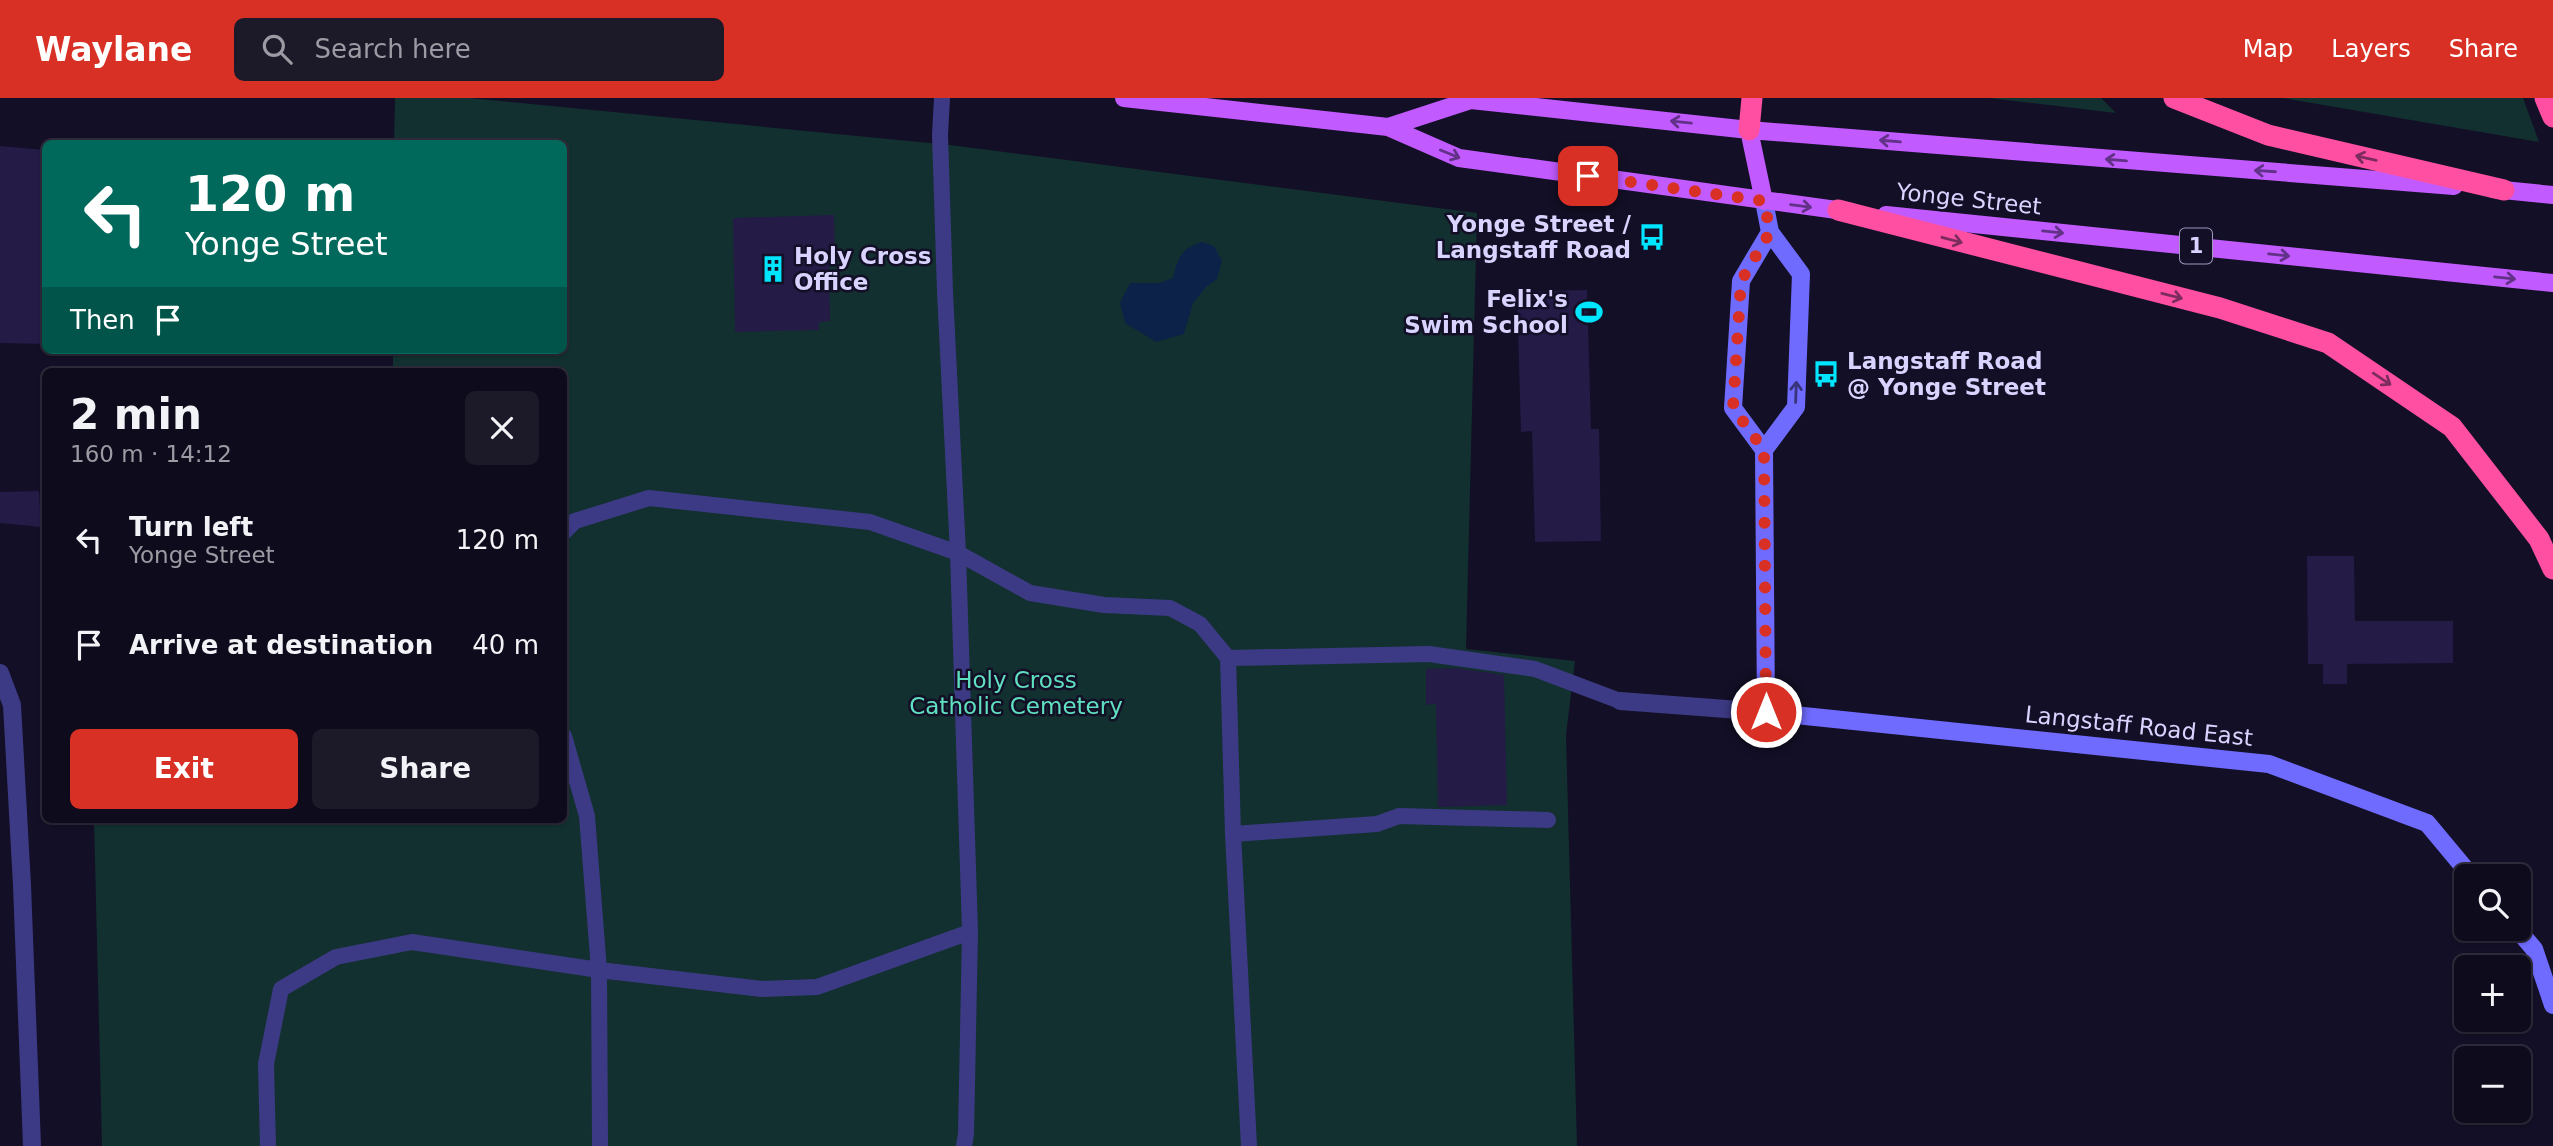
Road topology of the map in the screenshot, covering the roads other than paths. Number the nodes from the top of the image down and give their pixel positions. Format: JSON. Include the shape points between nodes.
{"nodes":[{"id":1,"x":942,"y":98,"type":"edge"},
{"id":2,"x":1125,"y":98,"type":"edge"},
{"id":3,"x":1752,"y":98,"type":"edge"},
{"id":4,"x":2174,"y":98,"type":"edge"},
{"id":5,"x":1388,"y":127,"type":"junction"},
{"id":6,"x":1749,"y":130,"type":"junction"},
{"id":7,"x":2504,"y":190,"type":"junction"},
{"id":8,"x":2553,"y":195,"type":"edge"},
{"id":9,"x":1764,"y":201,"type":"junction"},
{"id":10,"x":1838,"y":210,"type":"junction"},
{"id":11,"x":1770,"y":232,"type":"junction"},
{"id":12,"x":2553,"y":283,"type":"edge"},
{"id":13,"x":1764,"y":450,"type":"junction"},
{"id":14,"x":567,"y":529,"type":"edge"},
{"id":15,"x":958,"y":553,"type":"junction"},
{"id":16,"x":2553,"y":569,"type":"edge"},
{"id":17,"x":1228,"y":657,"type":"junction"},
{"id":18,"x":0,"y":673,"type":"edge"},
{"id":19,"x":1620,"y":701,"type":"joint"},
{"id":20,"x":1766,"y":712,"type":"junction"},
{"id":21,"x":567,"y":746,"type":"edge"},
{"id":22,"x":1548,"y":820,"type":"dead end"},
{"id":23,"x":1233,"y":834,"type":"junction"},
{"id":24,"x":2461,"y":864,"type":"edge"},
{"id":25,"x":970,"y":932,"type":"junction"},
{"id":26,"x":2527,"y":941,"type":"edge"},
{"id":27,"x":598,"y":970,"type":"junction"},
{"id":28,"x":2553,"y":1005,"type":"edge"},
{"id":29,"x":32,"y":1146,"type":"edge"},
{"id":30,"x":268,"y":1146,"type":"edge"},
{"id":31,"x":600,"y":1146,"type":"edge"},
{"id":32,"x":964,"y":1146,"type":"edge"},
{"id":33,"x":1249,"y":1146,"type":"edge"}],
"edges":[{"from":1,"to":15,"type":"lane","via":[[945,292]]},
{"from":2,"to":5,"type":"main road","name":"Yonge Street","number":"1"},
{"from":3,"to":6,"type":"highway"},
{"from":7,"to":4,"type":"highway","one_way":true,"via":[[2269,135]]},
{"from":6,"to":5,"type":"main road","name":"Yonge Street","number":"1","one_way":true,"via":[[1471,100]]},
{"from":5,"to":9,"type":"main road","name":"Yonge Street","number":"1","one_way":true,"via":[[1459,158]]},
{"from":7,"to":6,"type":"main road","name":"Yonge Street","number":"1","one_way":true},
{"from":6,"to":9,"type":"main road"},
{"from":7,"to":8,"type":"main road","name":"Yonge Street","number":"1"},
{"from":9,"to":10,"type":"main road","name":"Yonge Street","number":"1","one_way":true},
{"from":9,"to":11,"type":"street"},
{"from":10,"to":12,"type":"main road","name":"Yonge Street","number":"1","one_way":true},
{"from":10,"to":16,"type":"highway","one_way":true,"via":[[2220,307],[2328,343],[2452,427],[2539,540]]},
{"from":11,"to":13,"type":"street","via":[[1741,281],[1733,408]]},
{"from":13,"to":11,"type":"street","one_way":true,"via":[[1796,407],[1801,274]]},
{"from":13,"to":20,"type":"street"},
{"from":14,"to":15,"type":"lane","via":[[575,522],[649,498],[870,522]]},
{"from":15,"to":17,"type":"lane","via":[[1030,593],[1104,605],[1170,608],[1200,624]]},
{"from":15,"to":25,"type":"lane"},
{"from":17,"to":19,"type":"lane","via":[[1429,654],[1535,669]]},
{"from":17,"to":23,"type":"lane"},
{"from":18,"to":29,"type":"street","via":[[12,705]]},
{"from":19,"to":20,"type":"street","name":"Langstaff Road East"},
{"from":20,"to":24,"type":"street","name":"Langstaff Road East","via":[[2269,764],[2427,823]]},
{"from":21,"to":27,"type":"lane","via":[[587,816]]},
{"from":22,"to":23,"type":"lane","via":[[1399,816],[1377,824]]},
{"from":23,"to":33,"type":"lane"},
{"from":25,"to":27,"type":"lane","via":[[817,986],[762,989]]},
{"from":25,"to":32,"type":"lane"},
{"from":26,"to":28,"type":"street"},
{"from":27,"to":30,"type":"lane","via":[[412,943],[336,957],[281,989],[266,1065]]},
{"from":27,"to":31,"type":"lane"}]}
